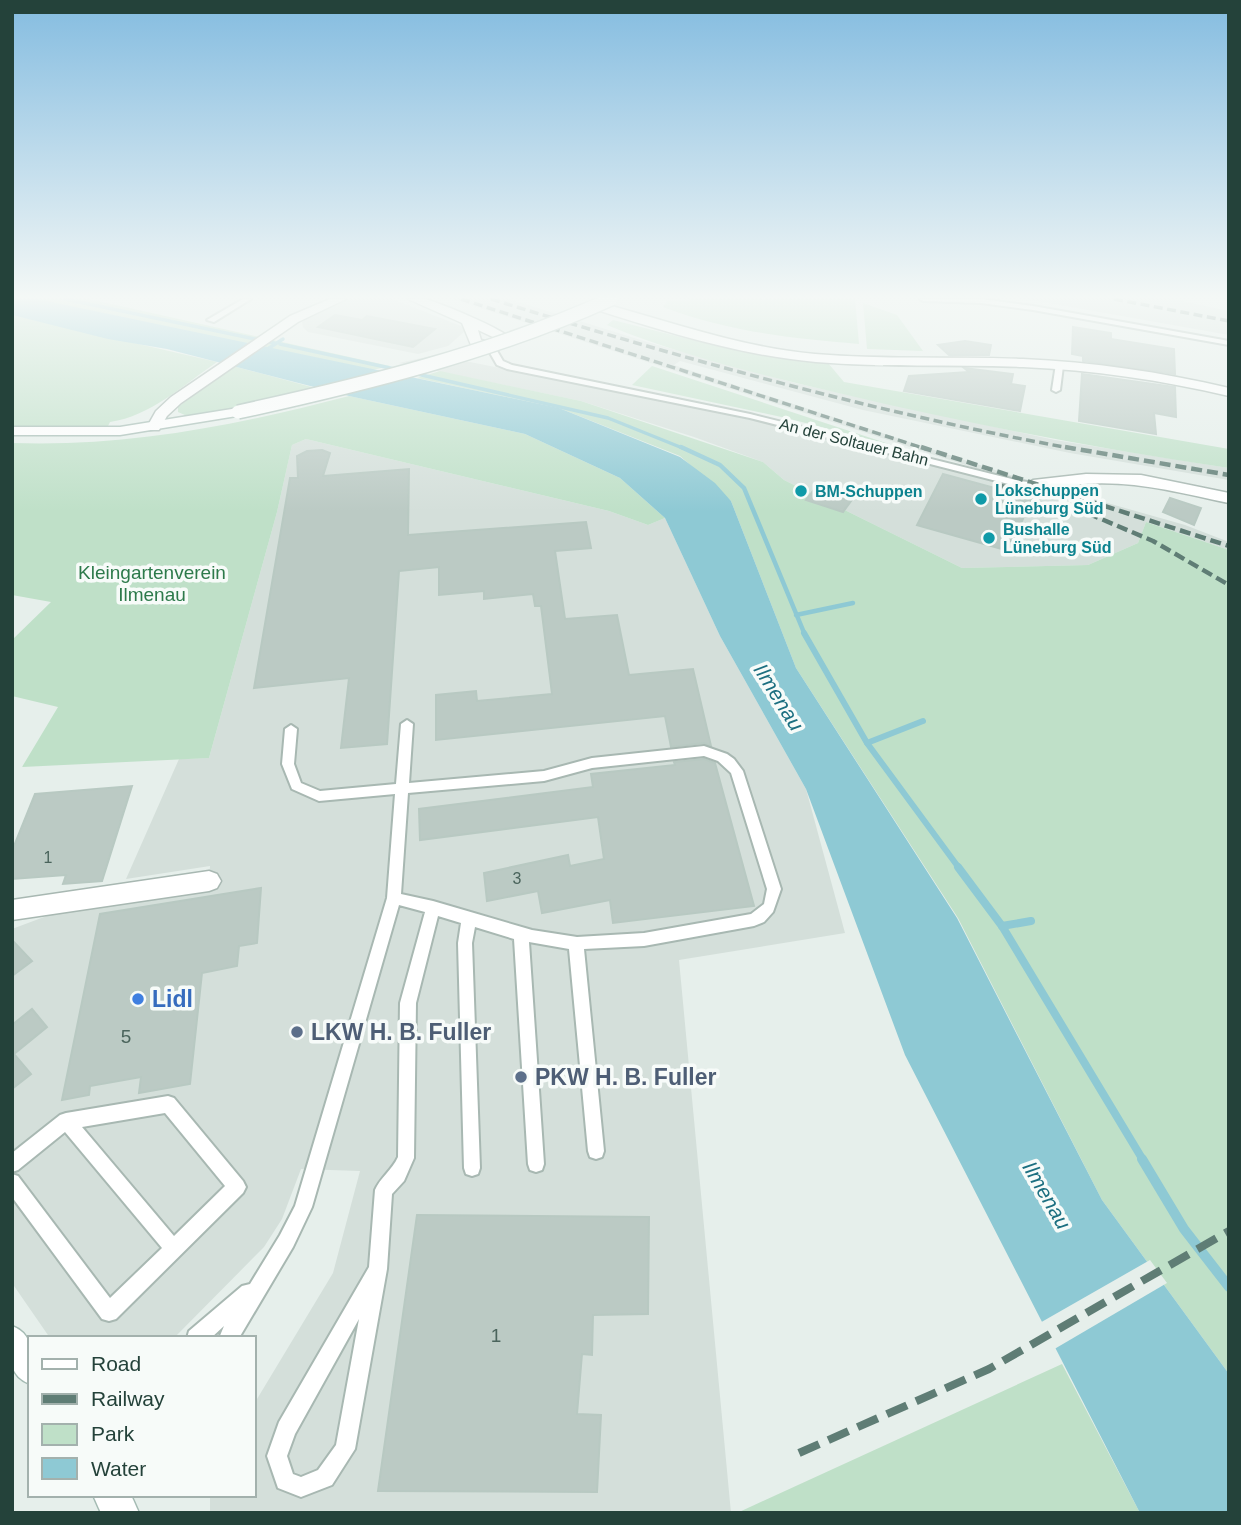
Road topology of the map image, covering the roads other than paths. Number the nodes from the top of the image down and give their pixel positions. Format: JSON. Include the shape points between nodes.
{"nodes":[{"id":1,"x":219,"y":370,"type":"edge"},
{"id":2,"x":403,"y":370,"type":"edge"},
{"id":3,"x":526,"y":370,"type":"edge"},
{"id":4,"x":1058,"y":370,"type":"edge"},
{"id":5,"x":1090,"y":370,"type":"edge"},
{"id":6,"x":1056,"y":390,"type":"dead end"},
{"id":7,"x":1229,"y":392,"type":"edge"},
{"id":8,"x":154,"y":427,"type":"junction"},
{"id":9,"x":12,"y":431,"type":"edge"},
{"id":10,"x":1033,"y":485,"type":"joint"},
{"id":11,"x":1229,"y":498,"type":"edge"},
{"id":12,"x":407,"y":724,"type":"dead end"},
{"id":13,"x":291,"y":729,"type":"dead end"},
{"id":14,"x":404,"y":790,"type":"junction"},
{"id":15,"x":209,"y":881,"type":"dead end"},
{"id":16,"x":394,"y":898,"type":"junction"},
{"id":17,"x":433,"y":907,"type":"junction"},
{"id":18,"x":12,"y":910,"type":"edge"},
{"id":19,"x":469,"y":918,"type":"junction"},
{"id":20,"x":521,"y":932,"type":"junction"},
{"id":21,"x":576,"y":943,"type":"junction"},
{"id":22,"x":66,"y":1121,"type":"junction"},
{"id":23,"x":596,"y":1151,"type":"dead end"},
{"id":24,"x":12,"y":1164,"type":"edge"},
{"id":25,"x":536,"y":1164,"type":"dead end"},
{"id":26,"x":472,"y":1168,"type":"dead end"},
{"id":27,"x":12,"y":1182,"type":"edge"},
{"id":28,"x":174,"y":1249,"type":"junction"},
{"id":29,"x":378,"y":1269,"type":"junction"},
{"id":30,"x":257,"y":1286,"type":"junction"},
{"id":31,"x":198,"y":1336,"type":"edge"},
{"id":32,"x":229,"y":1336,"type":"edge"},
{"id":33,"x":12,"y":1342,"type":"edge"},
{"id":34,"x":28,"y":1365,"type":"edge"},
{"id":35,"x":112,"y":1497,"type":"edge"},
{"id":36,"x":121,"y":1513,"type":"edge"}],
"edges":[{"from":1,"to":8,"type":"street","via":[[176,400]]},
{"from":2,"to":8,"type":"street","bridge":true,"via":[[238,412]]},
{"from":3,"to":10,"type":"lane","name":"An der Soltauer Bahn","via":[[750,416]]},
{"from":4,"to":6,"type":"lane"},
{"from":5,"to":7,"type":"street"},
{"from":8,"to":9,"type":"street"},
{"from":10,"to":11,"type":"street","name":"An der Soltauer Bahn","via":[[1086,479],[1141,480]]},
{"from":12,"to":14,"type":"lane"},
{"from":13,"to":14,"type":"lane","via":[[288,764],[296,786],[319,796]]},
{"from":14,"to":16,"type":"lane"},
{"from":14,"to":21,"type":"lane","via":[[544,776],[592,763],[704,751],[730,761],[774,889],[765,915],[640,939]]},
{"from":15,"to":18,"type":"street"},
{"from":16,"to":17,"type":"lane"},
{"from":16,"to":30,"type":"lane","via":[[303,1208]]},
{"from":17,"to":19,"type":"lane"},
{"from":17,"to":29,"type":"lane","via":[[408,1003],[406,1158],[384,1190]]},
{"from":19,"to":20,"type":"lane"},
{"from":19,"to":26,"type":"lane","via":[[465,943]]},
{"from":20,"to":21,"type":"lane"},
{"from":20,"to":25,"type":"lane"},
{"from":21,"to":23,"type":"lane"},
{"from":22,"to":24,"type":"lane"},
{"from":22,"to":28,"type":"lane"},
{"from":22,"to":28,"type":"lane","via":[[168,1104],[192,1130],[237,1187]]},
{"from":27,"to":28,"type":"lane","via":[[109,1312]]},
{"from":29,"to":29,"type":"lane","via":[[286,1429],[277,1456],[285,1480],[301,1487],[325,1478],[345,1449]]},
{"from":30,"to":31,"type":"lane"},
{"from":30,"to":32,"type":"lane"},
{"from":33,"to":34,"type":"street"},
{"from":35,"to":36,"type":"street"}]}
